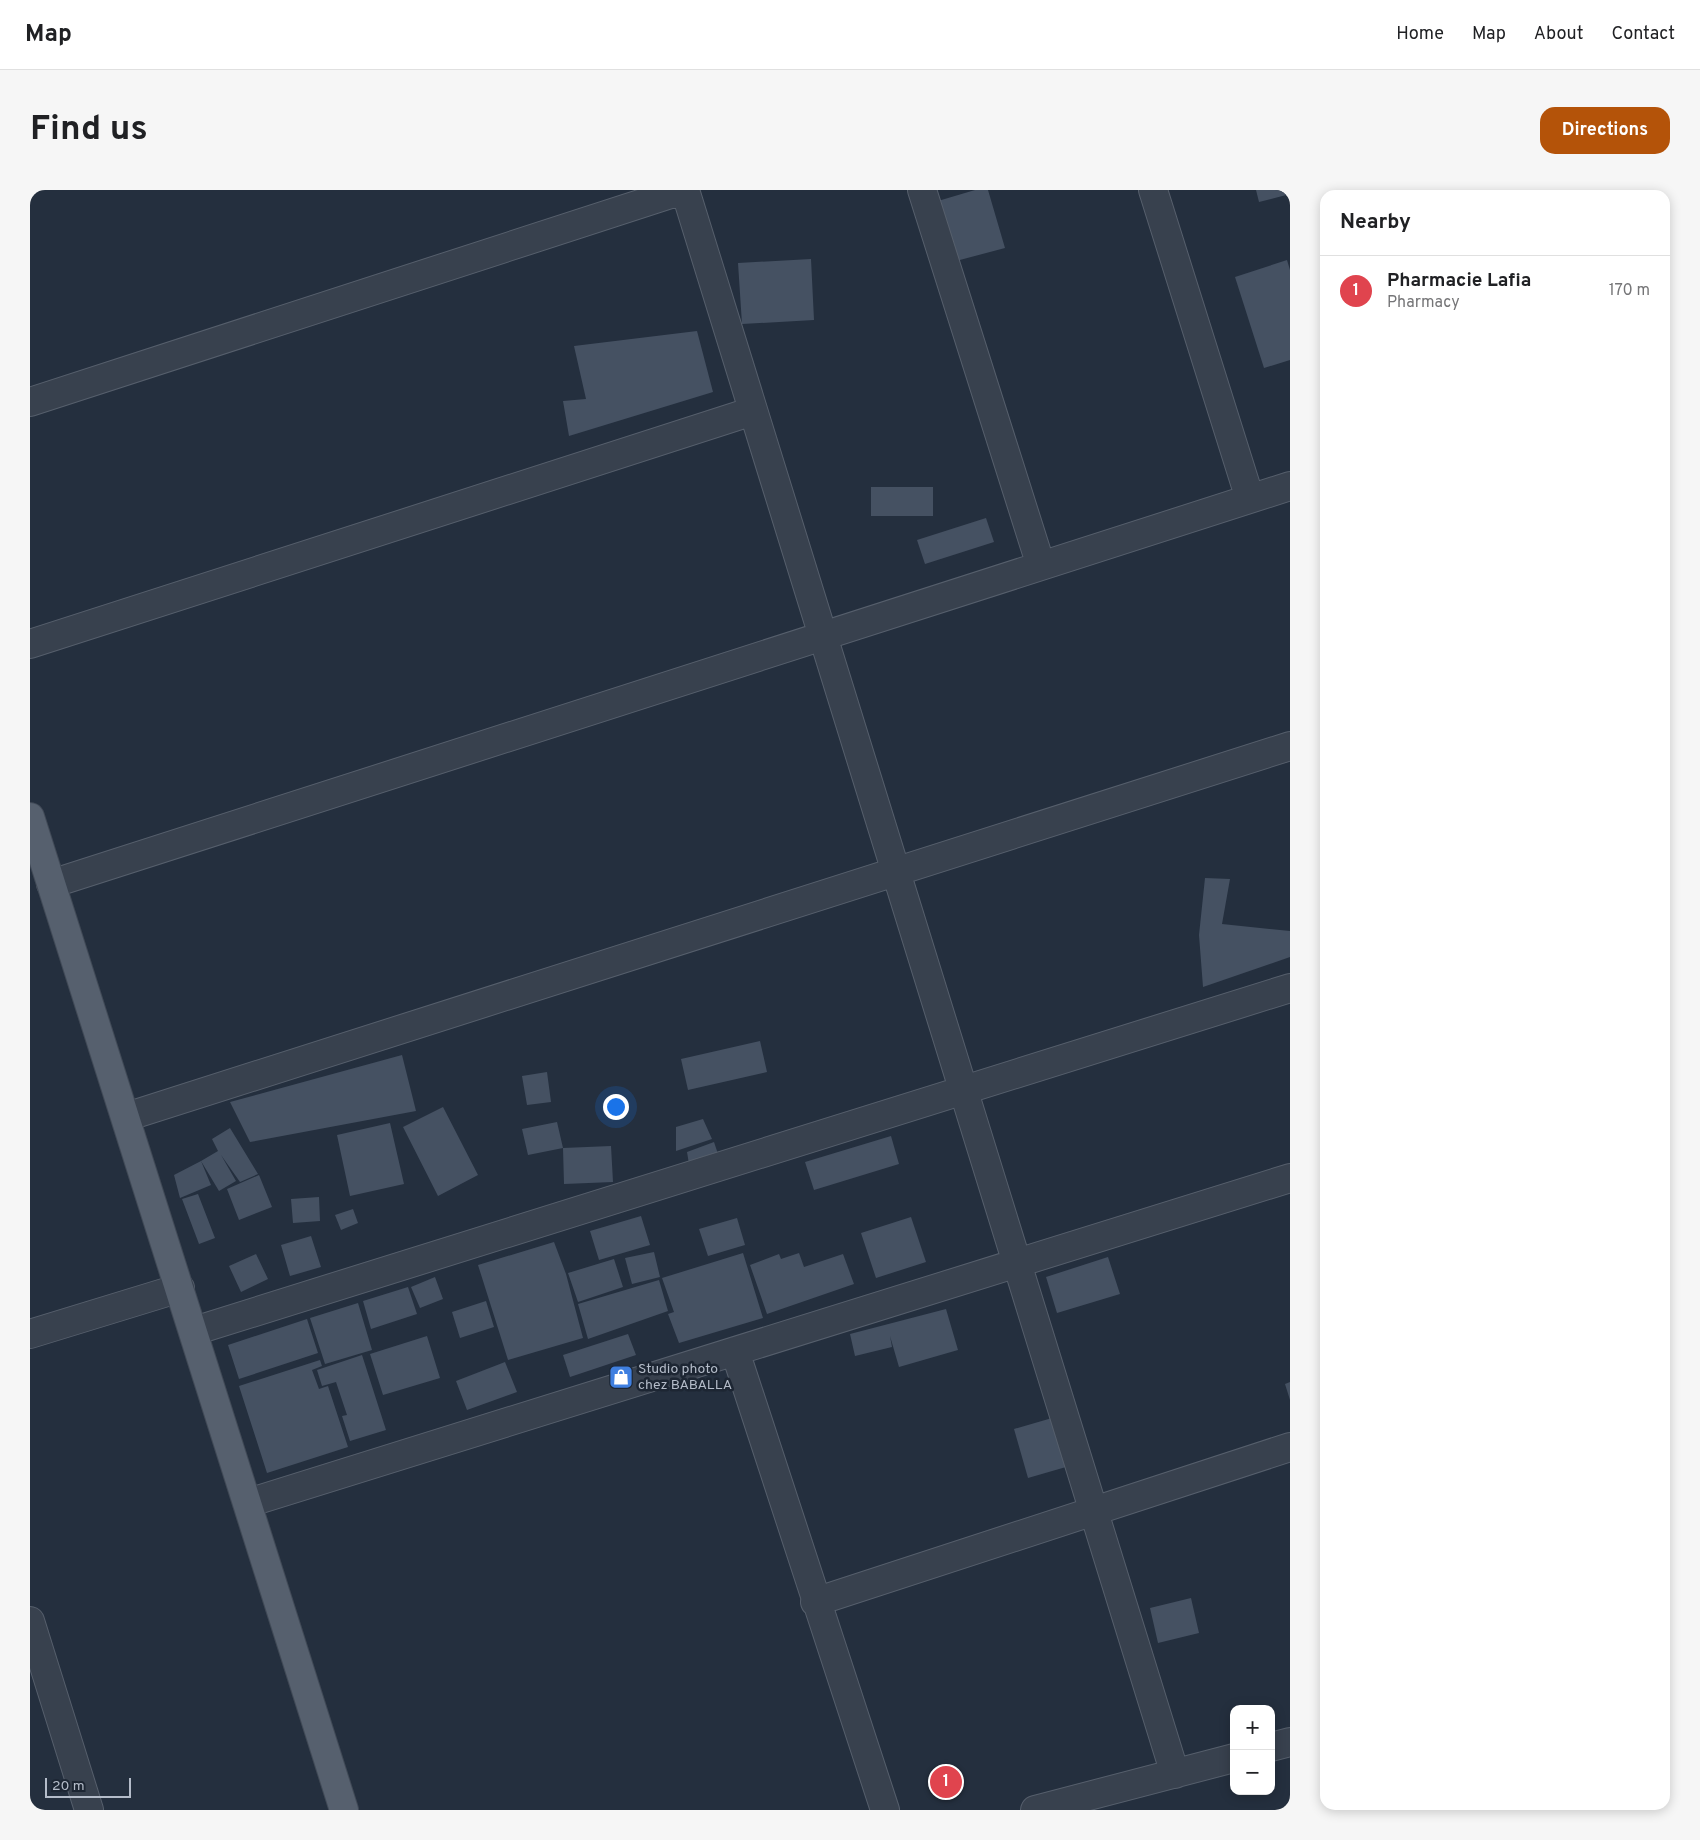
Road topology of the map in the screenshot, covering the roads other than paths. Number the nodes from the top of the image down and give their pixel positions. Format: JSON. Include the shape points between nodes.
{"nodes":[{"id":1,"x":684,"y":190,"type":"edge"},
{"id":2,"x":922,"y":190,"type":"edge"},
{"id":3,"x":1153,"y":190,"type":"edge"},
{"id":4,"x":30,"y":402,"type":"edge"},
{"id":5,"x":753,"y":411,"type":"junction"},
{"id":6,"x":1290,"y":486,"type":"edge"},
{"id":7,"x":1250,"y":499,"type":"junction"},
{"id":8,"x":1041,"y":566,"type":"junction"},
{"id":9,"x":823,"y":636,"type":"junction"},
{"id":10,"x":30,"y":644,"type":"edge"},
{"id":11,"x":1290,"y":746,"type":"edge"},
{"id":12,"x":30,"y":816,"type":"edge"},
{"id":13,"x":896,"y":872,"type":"junction"},
{"id":14,"x":51,"y":884,"type":"junction"},
{"id":15,"x":1290,"y":988,"type":"edge"},
{"id":16,"x":963,"y":1090,"type":"junction"},
{"id":17,"x":126,"y":1117,"type":"junction"},
{"id":18,"x":1290,"y":1178,"type":"edge"},
{"id":19,"x":1017,"y":1263,"type":"junction"},
{"id":20,"x":180,"y":1288,"type":"junction"},
{"id":21,"x":194,"y":1331,"type":"junction"},
{"id":22,"x":30,"y":1334,"type":"edge"},
{"id":23,"x":735,"y":1351,"type":"junction"},
{"id":24,"x":1290,"y":1447,"type":"edge"},
{"id":25,"x":248,"y":1503,"type":"junction"},
{"id":26,"x":1093,"y":1512,"type":"junction"},
{"id":27,"x":815,"y":1602,"type":"junction"},
{"id":28,"x":30,"y":1621,"type":"edge"},
{"id":29,"x":1290,"y":1742,"type":"edge"},
{"id":30,"x":1275,"y":1746,"type":"edge"},
{"id":31,"x":1230,"y":1759,"type":"edge"},
{"id":32,"x":1175,"y":1774,"type":"junction"},
{"id":33,"x":1108,"y":1801,"type":"edge"},
{"id":34,"x":85,"y":1809,"type":"edge"},
{"id":35,"x":344,"y":1810,"type":"edge"},
{"id":36,"x":885,"y":1810,"type":"edge"},
{"id":37,"x":1035,"y":1810,"type":"edge"}],
"edges":[{"from":1,"to":4,"type":"street"},
{"from":1,"to":5,"type":"street"},
{"from":2,"to":8,"type":"street"},
{"from":3,"to":7,"type":"street"},
{"from":5,"to":9,"type":"street"},
{"from":5,"to":10,"type":"street"},
{"from":6,"to":7,"type":"street"},
{"from":7,"to":8,"type":"street"},
{"from":8,"to":9,"type":"street"},
{"from":9,"to":13,"type":"street"},
{"from":9,"to":14,"type":"street"},
{"from":11,"to":13,"type":"street"},
{"from":12,"to":14,"type":"main road"},
{"from":13,"to":16,"type":"street"},
{"from":13,"to":17,"type":"street"},
{"from":14,"to":17,"type":"main road"},
{"from":15,"to":16,"type":"street"},
{"from":16,"to":19,"type":"street"},
{"from":16,"to":21,"type":"street"},
{"from":17,"to":20,"type":"main road"},
{"from":18,"to":19,"type":"street"},
{"from":19,"to":23,"type":"street"},
{"from":19,"to":26,"type":"street"},
{"from":20,"to":21,"type":"main road"},
{"from":20,"to":22,"type":"street"},
{"from":21,"to":25,"type":"main road"},
{"from":23,"to":25,"type":"street"},
{"from":23,"to":27,"type":"street"},
{"from":24,"to":26,"type":"street"},
{"from":25,"to":35,"type":"main road"},
{"from":26,"to":27,"type":"street"},
{"from":26,"to":32,"type":"street"},
{"from":27,"to":36,"type":"street"},
{"from":28,"to":34,"type":"street"},
{"from":29,"to":30,"type":"street"},
{"from":31,"to":32,"type":"street"},
{"from":32,"to":33,"type":"street"},
{"from":33,"to":37,"type":"street"}]}
